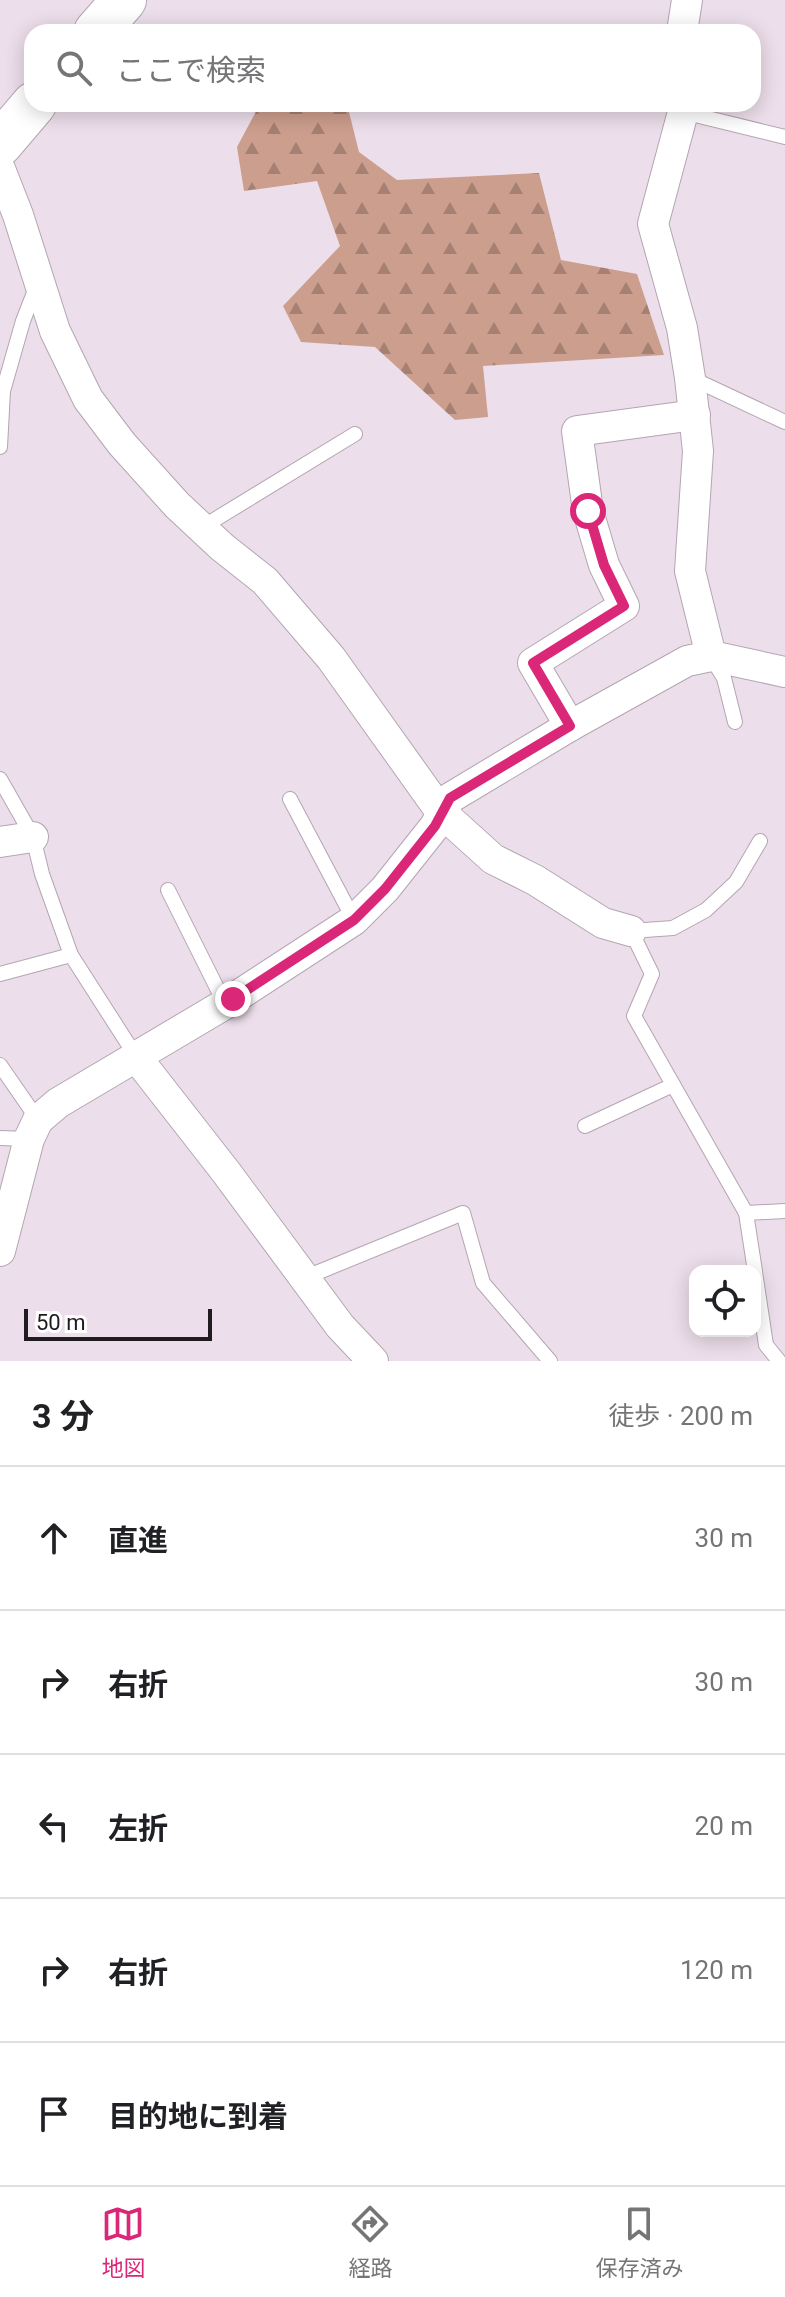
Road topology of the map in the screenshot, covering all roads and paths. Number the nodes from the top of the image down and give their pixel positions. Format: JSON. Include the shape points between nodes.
{"nodes":[{"id":1,"x":124,"y":0,"type":"edge"},
{"id":2,"x":687,"y":0,"type":"edge"},
{"id":3,"x":103,"y":24,"type":"edge"},
{"id":4,"x":683,"y":24,"type":"edge"},
{"id":5,"x":27,"y":112,"type":"edge"},
{"id":6,"x":681,"y":112,"type":"edge"},
{"id":7,"x":696,"y":112,"type":"edge"},
{"id":8,"x":785,"y":137,"type":"edge"},
{"id":9,"x":0,"y":144,"type":"edge"},
{"id":10,"x":0,"y":169,"type":"edge"},
{"id":11,"x":39,"y":281,"type":"junction"},
{"id":12,"x":690,"y":378,"type":"junction"},
{"id":13,"x":695,"y":415,"type":"junction"},
{"id":14,"x":785,"y":422,"type":"edge"},
{"id":15,"x":355,"y":434,"type":"dead end"},
{"id":16,"x":0,"y":447,"type":"edge"},
{"id":17,"x":201,"y":528,"type":"junction"},
{"id":18,"x":711,"y":656,"type":"junction"},
{"id":19,"x":785,"y":672,"type":"edge"},
{"id":20,"x":735,"y":722,"type":"dead end"},
{"id":21,"x":570,"y":726,"type":"junction"},
{"id":22,"x":0,"y":779,"type":"edge"},
{"id":23,"x":290,"y":799,"type":"dead end"},
{"id":24,"x":441,"y":812,"type":"junction"},
{"id":25,"x":33,"y":837,"type":"junction"},
{"id":26,"x":760,"y":841,"type":"dead end"},
{"id":27,"x":0,"y":842,"type":"edge"},
{"id":28,"x":168,"y":890,"type":"dead end"},
{"id":29,"x":354,"y":920,"type":"junction"},
{"id":30,"x":631,"y":931,"type":"junction"},
{"id":31,"x":71,"y":955,"type":"junction"},
{"id":32,"x":0,"y":974,"type":"edge"},
{"id":33,"x":225,"y":1004,"type":"junction"},
{"id":34,"x":137,"y":1058,"type":"junction"},
{"id":35,"x":0,"y":1065,"type":"edge"},
{"id":36,"x":673,"y":1085,"type":"junction"},
{"id":37,"x":585,"y":1126,"type":"dead end"},
{"id":38,"x":22,"y":1132,"type":"edge"},
{"id":39,"x":785,"y":1211,"type":"edge"},
{"id":40,"x":746,"y":1213,"type":"junction"},
{"id":41,"x":0,"y":1251,"type":"edge"},
{"id":42,"x":754,"y":1265,"type":"edge"},
{"id":43,"x":304,"y":1278,"type":"junction"},
{"id":44,"x":761,"y":1311,"type":"edge"},
{"id":45,"x":373,"y":1361,"type":"edge"},
{"id":46,"x":550,"y":1361,"type":"edge"},
{"id":47,"x":779,"y":1361,"type":"edge"}],
"edges":[{"from":1,"to":3,"type":"main road"},
{"from":2,"to":4,"type":"street"},
{"from":5,"to":9,"type":"main road"},
{"from":6,"to":12,"type":"street","via":[[653,224]]},
{"from":7,"to":8,"type":"lane"},
{"from":10,"to":11,"type":"street"},
{"from":11,"to":16,"type":"lane","via":[[3,391]]},
{"from":11,"to":17,"type":"street","via":[[55,331],[88,399],[122,444]]},
{"from":12,"to":13,"type":"street"},
{"from":12,"to":14,"type":"lane"},
{"from":13,"to":18,"type":"street","via":[[698,451],[690,571]]},
{"from":13,"to":21,"type":"street","via":[[577,431],[588,511],[604,565],[624,606],[533,663]]},
{"from":15,"to":17,"type":"lane"},
{"from":17,"to":24,"type":"street","via":[[265,581],[331,658]]},
{"from":18,"to":19,"type":"street"},
{"from":18,"to":20,"type":"lane","via":[[724,678]]},
{"from":18,"to":21,"type":"street","via":[[687,661]]},
{"from":21,"to":24,"type":"street","via":[[450,798]]},
{"from":22,"to":25,"type":"lane"},
{"from":23,"to":29,"type":"lane"},
{"from":24,"to":29,"type":"street","via":[[385,889]]},
{"from":24,"to":30,"type":"street","via":[[493,859],[603,923]]},
{"from":25,"to":27,"type":"street"},
{"from":25,"to":31,"type":"lane"},
{"from":26,"to":30,"type":"lane","via":[[736,882],[706,910],[673,928]]},
{"from":28,"to":33,"type":"lane"},
{"from":29,"to":33,"type":"street"},
{"from":30,"to":36,"type":"lane","via":[[652,974],[634,1016]]},
{"from":31,"to":32,"type":"lane"},
{"from":31,"to":34,"type":"lane"},
{"from":33,"to":34,"type":"street"},
{"from":34,"to":38,"type":"street","via":[[58,1103]]},
{"from":34,"to":43,"type":"street"},
{"from":35,"to":38,"type":"lane"},
{"from":36,"to":37,"type":"lane"},
{"from":36,"to":40,"type":"lane"},
{"from":38,"to":41,"type":"street"},
{"from":39,"to":40,"type":"lane"},
{"from":40,"to":42,"type":"lane"},
{"from":43,"to":45,"type":"street"},
{"from":43,"to":46,"type":"lane","via":[[463,1213],[483,1283]]},
{"from":44,"to":47,"type":"lane","via":[[766,1345]]}]}
